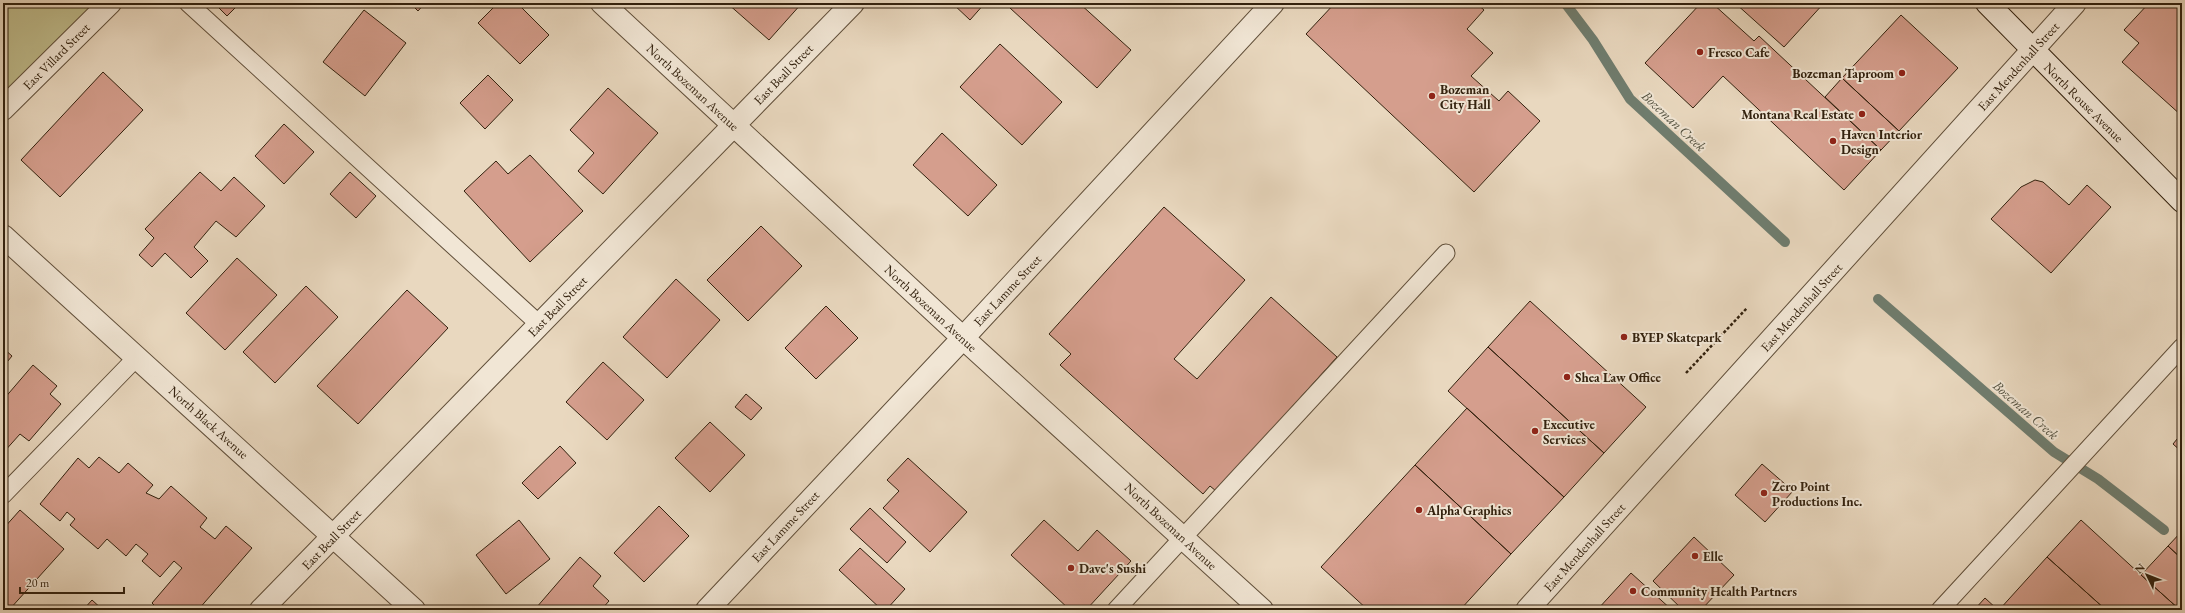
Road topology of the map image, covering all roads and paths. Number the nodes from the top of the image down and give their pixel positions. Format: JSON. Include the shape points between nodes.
{"nodes":[{"id":1,"x":110,"y":3,"type":"edge"},
{"id":2,"x":188,"y":3,"type":"edge"},
{"id":3,"x":602,"y":3,"type":"edge"},
{"id":4,"x":853,"y":3,"type":"edge"},
{"id":5,"x":1273,"y":3,"type":"edge"},
{"id":6,"x":1987,"y":3,"type":"edge"},
{"id":7,"x":2075,"y":3,"type":"edge"},
{"id":8,"x":2032,"y":50,"type":"junction"},
{"id":9,"x":3,"y":109,"type":"edge"},
{"id":10,"x":734,"y":125,"type":"junction"},
{"id":11,"x":2182,"y":201,"type":"edge"},
{"id":12,"x":3,"y":236,"type":"edge"},
{"id":13,"x":1446,"y":253,"type":"dead end"},
{"id":14,"x":1746,"y":308,"type":"dead end"},
{"id":15,"x":540,"y":324,"type":"junction"},
{"id":16,"x":963,"y":338,"type":"junction"},
{"id":17,"x":2182,"y":347,"type":"edge"},
{"id":18,"x":137,"y":357,"type":"junction"},
{"id":19,"x":1686,"y":373,"type":"dead end"},
{"id":20,"x":3,"y":495,"type":"edge"},
{"id":21,"x":333,"y":536,"type":"junction"},
{"id":22,"x":1184,"y":538,"type":"junction"},
{"id":23,"x":261,"y":610,"type":"edge"},
{"id":24,"x":414,"y":610,"type":"edge"},
{"id":25,"x":707,"y":610,"type":"edge"},
{"id":26,"x":1116,"y":610,"type":"edge"},
{"id":27,"x":1262,"y":610,"type":"edge"},
{"id":28,"x":1527,"y":610,"type":"edge"},
{"id":29,"x":1940,"y":610,"type":"edge"}],
"edges":[{"from":1,"to":9,"type":"street","name":"East Villard Street"},
{"from":2,"to":15,"type":"lane"},
{"from":3,"to":10,"type":"street","name":"North Bozeman Avenue"},
{"from":4,"to":10,"type":"street","name":"East Beall Street"},
{"from":5,"to":16,"type":"street","name":"East Lamme Street"},
{"from":6,"to":8,"type":"street","name":"North Rouse Avenue"},
{"from":7,"to":8,"type":"street","name":"East Mendenhall Street"},
{"from":8,"to":11,"type":"street","name":"North Rouse Avenue"},
{"from":8,"to":28,"type":"street","name":"East Mendenhall Street"},
{"from":10,"to":15,"type":"street","name":"East Beall Street"},
{"from":10,"to":16,"type":"street","name":"North Bozeman Avenue"},
{"from":12,"to":18,"type":"street","name":"North Black Avenue"},
{"from":13,"to":22,"type":"lane"},
{"from":14,"to":19,"type":"path"},
{"from":15,"to":21,"type":"street","name":"East Beall Street"},
{"from":16,"to":22,"type":"street","name":"North Bozeman Avenue"},
{"from":16,"to":25,"type":"street","name":"East Lamme Street"},
{"from":17,"to":29,"type":"lane"},
{"from":18,"to":20,"type":"lane"},
{"from":18,"to":21,"type":"street","name":"North Black Avenue"},
{"from":21,"to":23,"type":"street","name":"East Beall Street"},
{"from":21,"to":24,"type":"street","name":"North Black Avenue"},
{"from":22,"to":26,"type":"lane"},
{"from":22,"to":27,"type":"street","name":"North Bozeman Avenue"}]}
